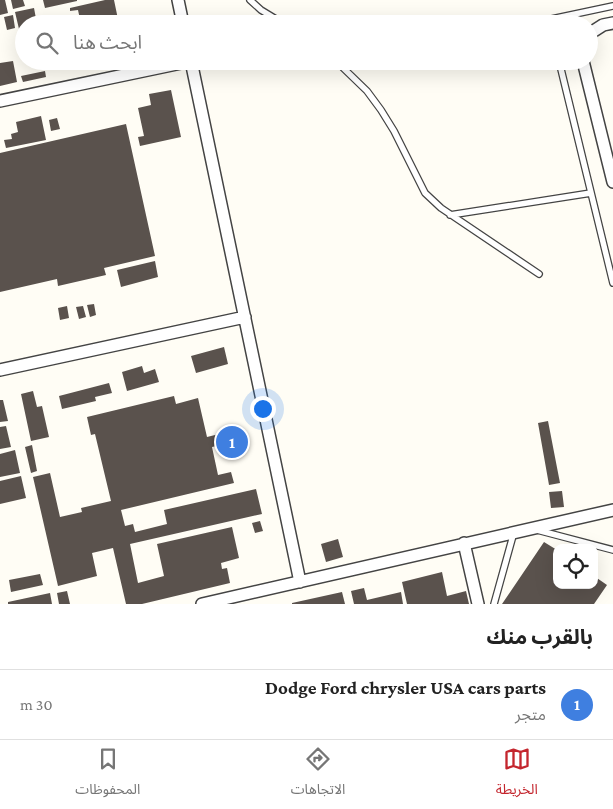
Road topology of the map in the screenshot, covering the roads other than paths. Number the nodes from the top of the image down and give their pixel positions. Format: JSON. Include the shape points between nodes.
{"nodes":[{"id":1,"x":178,"y":0,"type":"edge"},
{"id":2,"x":250,"y":0,"type":"edge"},
{"id":3,"x":599,"y":0,"type":"edge"},
{"id":4,"x":613,"y":6,"type":"edge"},
{"id":5,"x":599,"y":9,"type":"junction"},
{"id":6,"x":181,"y":15,"type":"edge"},
{"id":7,"x":269,"y":15,"type":"edge"},
{"id":8,"x":576,"y":15,"type":"edge"},
{"id":9,"x":613,"y":23,"type":"edge"},
{"id":10,"x":598,"y":28,"type":"edge"},
{"id":11,"x":148,"y":70,"type":"edge"},
{"id":12,"x":193,"y":70,"type":"edge"},
{"id":13,"x":345,"y":70,"type":"edge"},
{"id":14,"x":561,"y":70,"type":"edge"},
{"id":15,"x":585,"y":70,"type":"edge"},
{"id":16,"x":0,"y":101,"type":"edge"},
{"id":17,"x":613,"y":182,"type":"edge"},
{"id":18,"x":591,"y":193,"type":"junction"},
{"id":19,"x":450,"y":215,"type":"junction"},
{"id":20,"x":539,"y":274,"type":"dead end"},
{"id":21,"x":613,"y":283,"type":"edge"},
{"id":22,"x":246,"y":317,"type":"junction"},
{"id":23,"x":0,"y":370,"type":"edge"},
{"id":24,"x":613,"y":510,"type":"edge"},
{"id":25,"x":530,"y":528,"type":"junction"},
{"id":26,"x":514,"y":532,"type":"junction"},
{"id":27,"x":464,"y":542,"type":"junction"},
{"id":28,"x":613,"y":550,"type":"edge"},
{"id":29,"x":300,"y":582,"type":"junction"},
{"id":30,"x":220,"y":602,"type":"edge"},
{"id":31,"x":202,"y":604,"type":"edge"},
{"id":32,"x":478,"y":604,"type":"edge"},
{"id":33,"x":494,"y":604,"type":"edge"}],
"edges":[{"from":1,"to":6,"type":"street"},
{"from":2,"to":7,"type":"lane"},
{"from":3,"to":5,"type":"lane"},
{"from":4,"to":5,"type":"lane"},
{"from":5,"to":8,"type":"lane"},
{"from":9,"to":10,"type":"street"},
{"from":11,"to":16,"type":"street"},
{"from":12,"to":22,"type":"street"},
{"from":13,"to":19,"type":"lane","via":[[381,110],[425,193]]},
{"from":14,"to":18,"type":"lane"},
{"from":15,"to":17,"type":"street"},
{"from":18,"to":19,"type":"lane"},
{"from":18,"to":21,"type":"lane"},
{"from":19,"to":20,"type":"lane"},
{"from":22,"to":23,"type":"street"},
{"from":22,"to":29,"type":"street"},
{"from":24,"to":25,"type":"street"},
{"from":25,"to":26,"type":"street"},
{"from":25,"to":28,"type":"lane"},
{"from":26,"to":27,"type":"street"},
{"from":26,"to":33,"type":"lane"},
{"from":27,"to":29,"type":"street"},
{"from":27,"to":32,"type":"street"},
{"from":29,"to":30,"type":"street"},
{"from":30,"to":31,"type":"street"}]}
